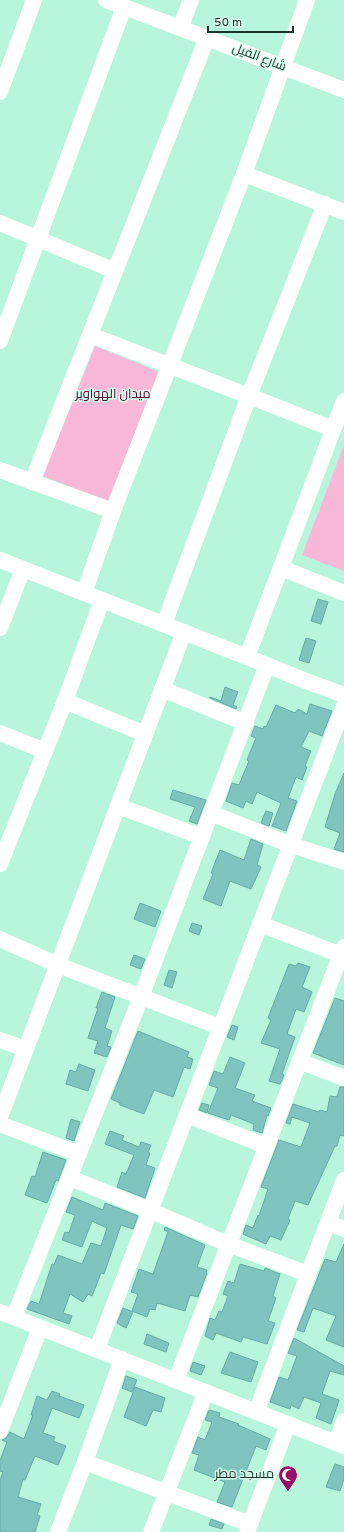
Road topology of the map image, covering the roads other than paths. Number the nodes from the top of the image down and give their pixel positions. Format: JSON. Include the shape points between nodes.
{"nodes":[{"id":1,"x":34,"y":0,"type":"edge"},
{"id":2,"x":106,"y":0,"type":"edge"},
{"id":3,"x":191,"y":0,"type":"edge"},
{"id":4,"x":307,"y":0,"type":"edge"},
{"id":5,"x":124,"y":6,"type":"junction"},
{"id":6,"x":180,"y":28,"type":"junction"},
{"id":7,"x":207,"y":38,"type":"junction"},
{"id":8,"x":283,"y":67,"type":"junction"},
{"id":9,"x":344,"y":90,"type":"edge"},
{"id":10,"x":0,"y":92,"type":"edge"},
{"id":11,"x":244,"y":174,"type":"junction"},
{"id":12,"x":325,"y":204,"type":"junction"},
{"id":13,"x":344,"y":212,"type":"edge"},
{"id":14,"x":0,"y":223,"type":"edge"},
{"id":15,"x":38,"y":239,"type":"junction"},
{"id":16,"x":115,"y":271,"type":"junction"},
{"id":17,"x":90,"y":335,"type":"junction"},
{"id":18,"x":0,"y":341,"type":"edge"},
{"id":19,"x":170,"y":366,"type":"junction"},
{"id":20,"x":249,"y":396,"type":"junction"},
{"id":21,"x":344,"y":401,"type":"edge"},
{"id":22,"x":333,"y":429,"type":"junction"},
{"id":23,"x":0,"y":470,"type":"edge"},
{"id":24,"x":32,"y":482,"type":"junction"},
{"id":25,"x":113,"y":511,"type":"junction"},
{"id":26,"x":0,"y":560,"type":"edge"},
{"id":27,"x":281,"y":568,"type":"junction"},
{"id":28,"x":23,"y":569,"type":"junction"},
{"id":29,"x":84,"y":593,"type":"junction"},
{"id":30,"x":344,"y":593,"type":"edge"},
{"id":31,"x":102,"y":600,"type":"junction"},
{"id":32,"x":164,"y":624,"type":"junction"},
{"id":33,"x":0,"y":628,"type":"edge"},
{"id":34,"x":184,"y":632,"type":"junction"},
{"id":35,"x":247,"y":657,"type":"junction"},
{"id":36,"x":267,"y":665,"type":"junction"},
{"id":37,"x":162,"y":689,"type":"junction"},
{"id":38,"x":344,"y":695,"type":"edge"},
{"id":39,"x":65,"y":701,"type":"junction"},
{"id":40,"x":344,"y":706,"type":"edge"},
{"id":41,"x":246,"y":723,"type":"junction"},
{"id":42,"x":0,"y":733,"type":"edge"},
{"id":43,"x":145,"y":734,"type":"junction"},
{"id":44,"x":45,"y":751,"type":"junction"},
{"id":45,"x":118,"y":806,"type":"junction"},
{"id":46,"x":211,"y":813,"type":"junction"},
{"id":47,"x":6,"y":829,"type":"edge"},
{"id":48,"x":202,"y":837,"type":"junction"},
{"id":49,"x":291,"y":844,"type":"junction"},
{"id":50,"x":344,"y":862,"type":"edge"},
{"id":51,"x":0,"y":864,"type":"edge"},
{"id":52,"x":260,"y":924,"type":"junction"},
{"id":53,"x":0,"y":939,"type":"edge"},
{"id":54,"x":342,"y":951,"type":"edge"},
{"id":55,"x":58,"y":965,"type":"junction"},
{"id":56,"x":141,"y":997,"type":"junction"},
{"id":57,"x":220,"y":1027,"type":"junction"},
{"id":58,"x":0,"y":1040,"type":"edge"},
{"id":59,"x":26,"y":1048,"type":"junction"},
{"id":60,"x":299,"y":1061,"type":"junction"},
{"id":61,"x":344,"y":1078,"type":"edge"},
{"id":62,"x":187,"y":1115,"type":"junction"},
{"id":63,"x":0,"y":1117,"type":"edge"},
{"id":64,"x":0,"y":1124,"type":"edge"},
{"id":65,"x":266,"y":1146,"type":"junction"},
{"id":66,"x":79,"y":1154,"type":"junction"},
{"id":67,"x":70,"y":1178,"type":"junction"},
{"id":68,"x":344,"y":1180,"type":"edge"},
{"id":69,"x":149,"y":1210,"type":"junction"},
{"id":70,"x":328,"y":1223,"type":"junction"},
{"id":71,"x":344,"y":1229,"type":"edge"},
{"id":72,"x":228,"y":1244,"type":"junction"},
{"id":73,"x":308,"y":1274,"type":"junction"},
{"id":74,"x":7,"y":1315,"type":"edge"},
{"id":75,"x":40,"y":1328,"type":"junction"},
{"id":76,"x":97,"y":1349,"type":"junction"},
{"id":77,"x":122,"y":1359,"type":"junction"},
{"id":78,"x":176,"y":1380,"type":"junction"},
{"id":79,"x":206,"y":1392,"type":"junction"},
{"id":80,"x":256,"y":1412,"type":"junction"},
{"id":81,"x":344,"y":1421,"type":"edge"},
{"id":82,"x":288,"y":1424,"type":"junction"},
{"id":83,"x":0,"y":1431,"type":"edge"},
{"id":84,"x":340,"y":1444,"type":"edge"},
{"id":85,"x":85,"y":1462,"type":"junction"},
{"id":86,"x":167,"y":1492,"type":"junction"},
{"id":87,"x":248,"y":1528,"type":"edge"},
{"id":88,"x":58,"y":1532,"type":"edge"},
{"id":89,"x":151,"y":1532,"type":"edge"}],
"edges":[{"from":1,"to":10,"type":"street"},
{"from":2,"to":5,"type":"street","name":"شارع الفيل"},
{"from":3,"to":6,"type":"street"},
{"from":4,"to":8,"type":"street"},
{"from":5,"to":6,"type":"street","name":"شارع الفيل"},
{"from":5,"to":15,"type":"street"},
{"from":6,"to":7,"type":"street","name":"شارع الفيل"},
{"from":7,"to":8,"type":"street","name":"شارع الفيل"},
{"from":7,"to":16,"type":"street"},
{"from":8,"to":9,"type":"street","name":"شارع الفيل"},
{"from":8,"to":11,"type":"street"},
{"from":11,"to":12,"type":"street"},
{"from":11,"to":19,"type":"street"},
{"from":12,"to":13,"type":"street"},
{"from":12,"to":20,"type":"street"},
{"from":14,"to":15,"type":"street"},
{"from":15,"to":16,"type":"street"},
{"from":15,"to":18,"type":"street"},
{"from":16,"to":17,"type":"street"},
{"from":17,"to":19,"type":"street"},
{"from":17,"to":24,"type":"street"},
{"from":19,"to":20,"type":"street"},
{"from":19,"to":25,"type":"street"},
{"from":20,"to":22,"type":"street"},
{"from":20,"to":32,"type":"street"},
{"from":21,"to":22,"type":"street"},
{"from":22,"to":27,"type":"street"},
{"from":23,"to":24,"type":"street"},
{"from":24,"to":25,"type":"street"},
{"from":25,"to":29,"type":"street"},
{"from":26,"to":28,"type":"street"},
{"from":27,"to":30,"type":"street"},
{"from":27,"to":35,"type":"street"},
{"from":28,"to":29,"type":"street"},
{"from":28,"to":33,"type":"street"},
{"from":29,"to":31,"type":"street"},
{"from":31,"to":32,"type":"street"},
{"from":31,"to":39,"type":"street"},
{"from":32,"to":34,"type":"street"},
{"from":34,"to":35,"type":"street"},
{"from":34,"to":37,"type":"street"},
{"from":35,"to":36,"type":"street"},
{"from":36,"to":38,"type":"street"},
{"from":36,"to":41,"type":"street"},
{"from":37,"to":41,"type":"street"},
{"from":37,"to":43,"type":"street"},
{"from":39,"to":43,"type":"street"},
{"from":39,"to":44,"type":"street"},
{"from":40,"to":49,"type":"street"},
{"from":41,"to":46,"type":"street"},
{"from":42,"to":44,"type":"street"},
{"from":43,"to":45,"type":"street"},
{"from":44,"to":47,"type":"street"},
{"from":45,"to":48,"type":"street"},
{"from":45,"to":55,"type":"street"},
{"from":46,"to":48,"type":"street"},
{"from":46,"to":49,"type":"street"},
{"from":47,"to":51,"type":"street"},
{"from":48,"to":56,"type":"street"},
{"from":49,"to":50,"type":"street"},
{"from":49,"to":52,"type":"street"},
{"from":52,"to":54,"type":"street"},
{"from":52,"to":57,"type":"street"},
{"from":53,"to":55,"type":"street"},
{"from":54,"to":60,"type":"street"},
{"from":55,"to":56,"type":"street"},
{"from":55,"to":59,"type":"street"},
{"from":56,"to":57,"type":"street"},
{"from":56,"to":66,"type":"street"},
{"from":57,"to":62,"type":"street"},
{"from":58,"to":59,"type":"street"},
{"from":59,"to":63,"type":"street"},
{"from":60,"to":61,"type":"street"},
{"from":60,"to":65,"type":"street"},
{"from":62,"to":65,"type":"street"},
{"from":62,"to":69,"type":"street"},
{"from":64,"to":66,"type":"street"},
{"from":65,"to":72,"type":"street"},
{"from":66,"to":67,"type":"street"},
{"from":67,"to":69,"type":"street"},
{"from":67,"to":74,"type":"street"},
{"from":68,"to":70,"type":"street"},
{"from":69,"to":72,"type":"street"},
{"from":69,"to":76,"type":"street"},
{"from":70,"to":71,"type":"street"},
{"from":70,"to":73,"type":"street"},
{"from":72,"to":73,"type":"street"},
{"from":72,"to":78,"type":"street"},
{"from":73,"to":80,"type":"street"},
{"from":74,"to":75,"type":"street"},
{"from":75,"to":76,"type":"street"},
{"from":75,"to":83,"type":"street"},
{"from":76,"to":77,"type":"street"},
{"from":77,"to":78,"type":"street"},
{"from":77,"to":85,"type":"street"},
{"from":78,"to":79,"type":"street"},
{"from":79,"to":80,"type":"street"},
{"from":79,"to":86,"type":"street"},
{"from":80,"to":82,"type":"street"},
{"from":81,"to":84,"type":"street"},
{"from":82,"to":84,"type":"street"},
{"from":82,"to":87,"type":"street"},
{"from":85,"to":86,"type":"street"},
{"from":85,"to":88,"type":"street"},
{"from":86,"to":87,"type":"street"},
{"from":86,"to":89,"type":"street"}]}
